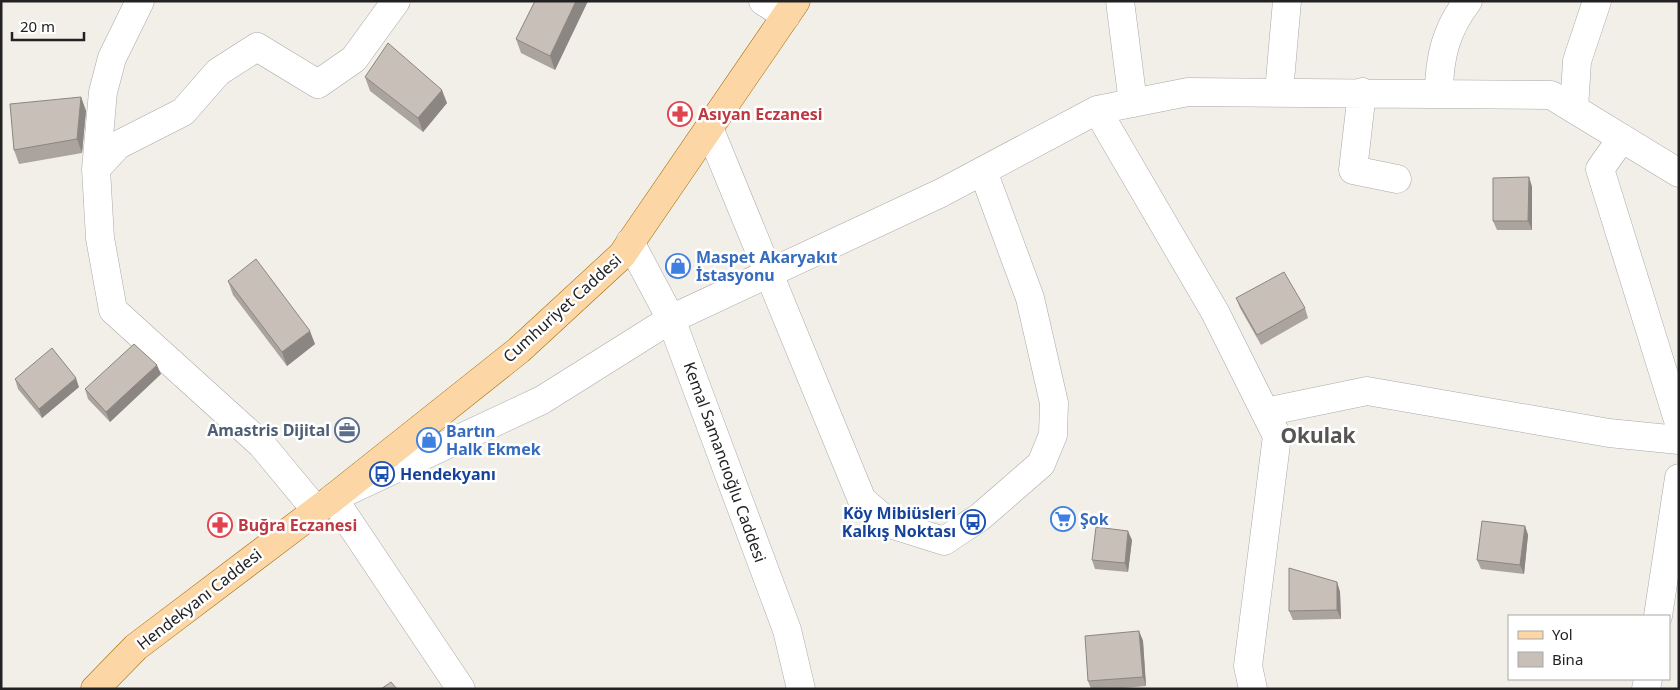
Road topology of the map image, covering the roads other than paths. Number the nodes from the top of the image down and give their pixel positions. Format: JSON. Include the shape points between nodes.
{"nodes":[{"id":1,"x":140,"y":1,"type":"edge"},
{"id":2,"x":396,"y":1,"type":"edge"},
{"id":3,"x":763,"y":1,"type":"edge"},
{"id":4,"x":1120,"y":1,"type":"edge"},
{"id":5,"x":1287,"y":1,"type":"edge"},
{"id":6,"x":1468,"y":1,"type":"edge"},
{"id":7,"x":1597,"y":1,"type":"edge"},
{"id":8,"x":791,"y":9,"type":"edge"},
{"id":9,"x":1279,"y":92,"type":"junction"},
{"id":10,"x":1362,"y":92,"type":"junction"},
{"id":11,"x":1439,"y":93,"type":"junction"},
{"id":12,"x":1133,"y":102,"type":"junction"},
{"id":13,"x":1574,"y":109,"type":"junction"},
{"id":14,"x":1097,"y":110,"type":"junction"},
{"id":15,"x":709,"y":128,"type":"junction"},
{"id":16,"x":1622,"y":138,"type":"junction"},
{"id":17,"x":96,"y":169,"type":"junction"},
{"id":18,"x":983,"y":171,"type":"junction"},
{"id":19,"x":1679,"y":173,"type":"edge"},
{"id":20,"x":1397,"y":179,"type":"dead end"},
{"id":21,"x":630,"y":242,"type":"junction"},
{"id":22,"x":767,"y":273,"type":"junction"},
{"id":23,"x":672,"y":319,"type":"junction"},
{"id":24,"x":1265,"y":412,"type":"junction"},
{"id":25,"x":1679,"y":423,"type":"edge"},
{"id":26,"x":1679,"y":440,"type":"edge"},
{"id":27,"x":1679,"y":478,"type":"edge"},
{"id":28,"x":324,"y":503,"type":"junction"},
{"id":29,"x":1658,"y":615,"type":"edge"},
{"id":30,"x":95,"y":689,"type":"edge"},
{"id":31,"x":461,"y":689,"type":"edge"},
{"id":32,"x":801,"y":689,"type":"edge"},
{"id":33,"x":1253,"y":689,"type":"edge"}],
"edges":[{"from":1,"to":17,"type":"street","via":[[107,75]]},
{"from":2,"to":17,"type":"street","via":[[354,59],[318,84],[257,47],[218,72],[183,112],[118,146]]},
{"from":3,"to":8,"type":"street"},
{"from":4,"to":12,"type":"street"},
{"from":5,"to":9,"type":"street"},
{"from":6,"to":11,"type":"street","via":[[1454,18],[1439,63]]},
{"from":7,"to":13,"type":"street","via":[[1577,61]]},
{"from":8,"to":15,"type":"main road","name":"Cumhuriyet Caddesi"},
{"from":9,"to":10,"type":"street"},
{"from":9,"to":12,"type":"street","via":[[1188,92]]},
{"from":10,"to":11,"type":"street"},
{"from":10,"to":20,"type":"street","via":[[1353,170]]},
{"from":11,"to":13,"type":"street","via":[[1551,95]]},
{"from":12,"to":14,"type":"street"},
{"from":13,"to":16,"type":"street"},
{"from":14,"to":18,"type":"street"},
{"from":14,"to":24,"type":"street","via":[[1215,312]]},
{"from":15,"to":21,"type":"main road","name":"Cumhuriyet Caddesi"},
{"from":15,"to":22,"type":"street"},
{"from":16,"to":19,"type":"street"},
{"from":16,"to":25,"type":"street","via":[[1600,168]]},
{"from":17,"to":28,"type":"street","via":[[100,238],[113,310]]},
{"from":18,"to":22,"type":"street"},
{"from":18,"to":22,"type":"street","via":[[1030,298],[1054,403],[1053,435],[1041,464],[980,517],[944,541],[890,524],[862,500]]},
{"from":21,"to":23,"type":"street","name":"Kemal Samancıoğlu Caddesi"},
{"from":21,"to":28,"type":"main road","name":"Cumhuriyet Caddesi","via":[[622,254],[519,350]]},
{"from":22,"to":23,"type":"street"},
{"from":23,"to":28,"type":"street","via":[[542,400]]},
{"from":23,"to":32,"type":"street","name":"Kemal Samancıoğlu Caddesi","via":[[787,630]]},
{"from":24,"to":26,"type":"street","via":[[1367,391],[1609,433]]},
{"from":24,"to":33,"type":"street","via":[[1277,436],[1248,666]]},
{"from":27,"to":29,"type":"street"},
{"from":28,"to":30,"type":"main road","name":"Hendekyanı Caddesi","via":[[136,647]]},
{"from":28,"to":31,"type":"street"}]}
